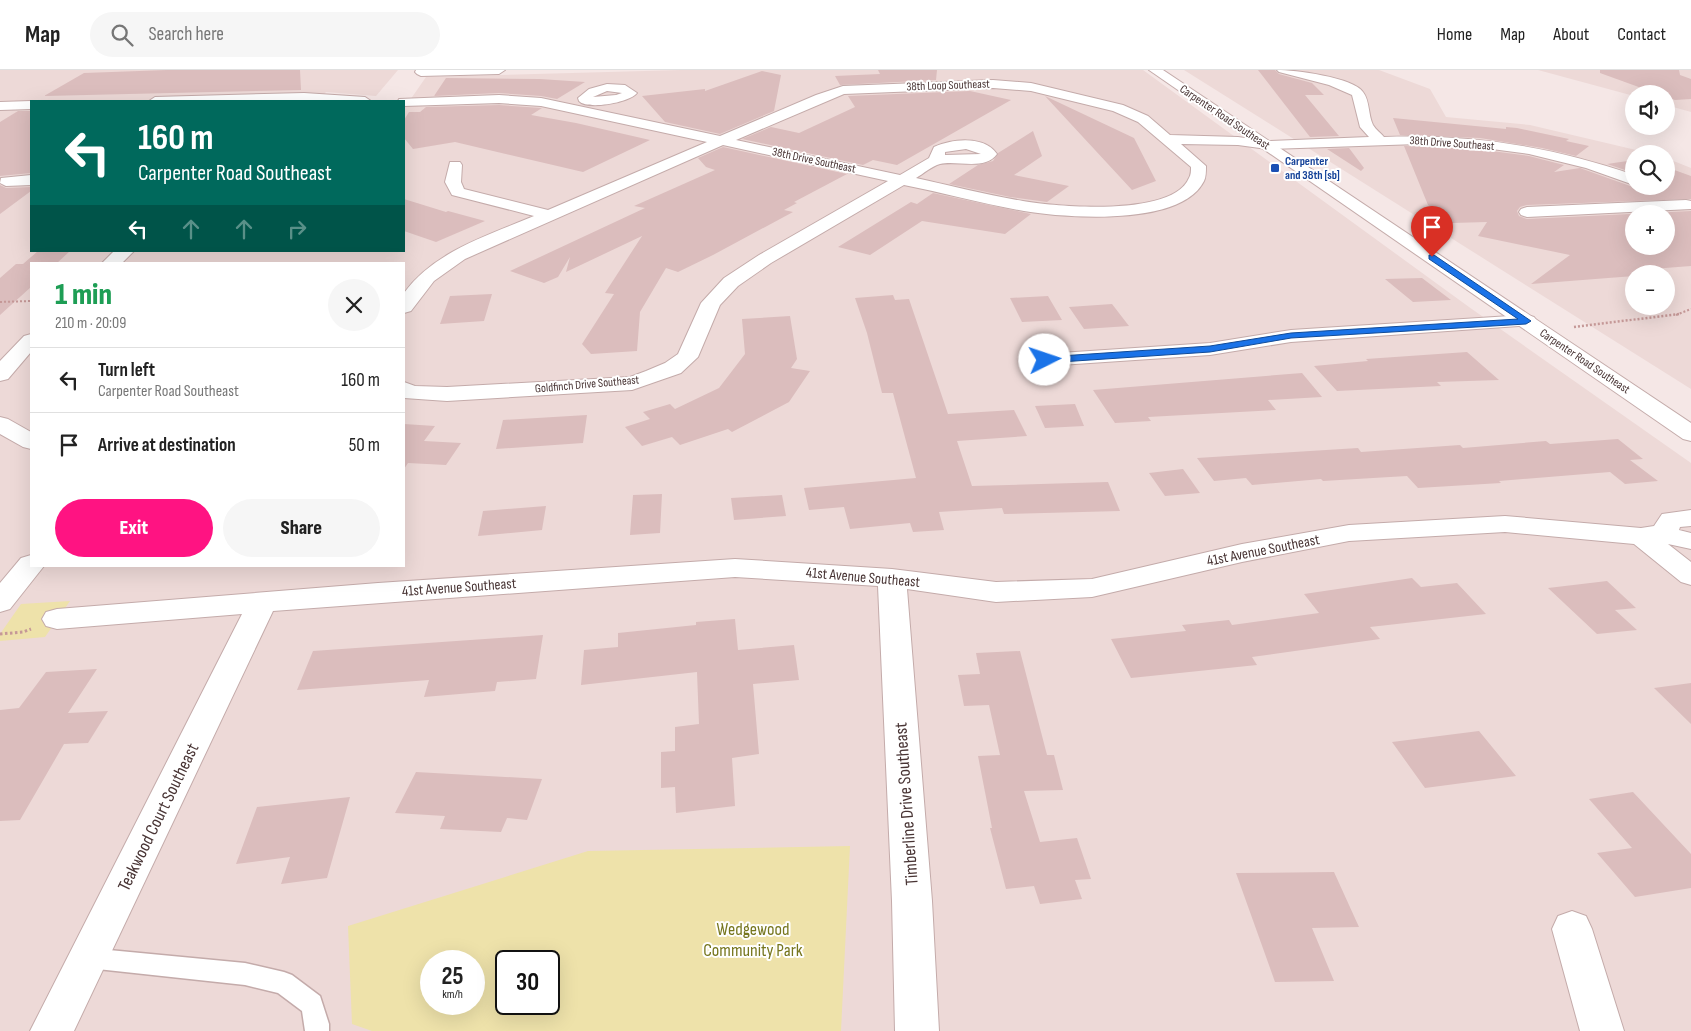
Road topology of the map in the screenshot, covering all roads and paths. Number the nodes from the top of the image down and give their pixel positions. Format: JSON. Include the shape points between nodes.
{"nodes":[{"id":1,"x":500,"y":70,"type":"edge"},
{"id":2,"x":1155,"y":70,"type":"edge"},
{"id":3,"x":1283,"y":70,"type":"edge"},
{"id":4,"x":422,"y":71,"type":"edge"},
{"id":5,"x":1063,"y":80,"type":"dead end"},
{"id":6,"x":1091,"y":88,"type":"dead end"},
{"id":7,"x":1041,"y":89,"type":"junction"},
{"id":8,"x":803,"y":91,"type":"dead end"},
{"id":9,"x":819,"y":91,"type":"junction"},
{"id":10,"x":406,"y":95,"type":"edge"},
{"id":11,"x":1070,"y":95,"type":"junction"},
{"id":12,"x":235,"y":100,"type":"edge"},
{"id":13,"x":350,"y":100,"type":"edge"},
{"id":14,"x":586,"y":101,"type":"dead end"},
{"id":15,"x":30,"y":105,"type":"edge"},
{"id":16,"x":0,"y":106,"type":"edge"},
{"id":17,"x":568,"y":106,"type":"junction"},
{"id":18,"x":1169,"y":139,"type":"junction"},
{"id":19,"x":725,"y":140,"type":"junction"},
{"id":20,"x":1380,"y":141,"type":"junction"},
{"id":21,"x":1267,"y":145,"type":"junction"},
{"id":22,"x":1239,"y":156,"type":"dead end"},
{"id":23,"x":936,"y":160,"type":"dead end"},
{"id":24,"x":1213,"y":160,"type":"dead end"},
{"id":25,"x":1196,"y":162,"type":"junction"},
{"id":26,"x":455,"y":165,"type":"dead end"},
{"id":27,"x":1625,"y":177,"type":"edge"},
{"id":28,"x":903,"y":179,"type":"junction"},
{"id":29,"x":30,"y":180,"type":"edge"},
{"id":30,"x":6,"y":181,"type":"dead end"},
{"id":31,"x":1666,"y":195,"type":"edge"},
{"id":32,"x":1689,"y":206,"type":"edge"},
{"id":33,"x":1527,"y":212,"type":"dead end"},
{"id":34,"x":550,"y":216,"type":"junction"},
{"id":35,"x":124,"y":252,"type":"edge"},
{"id":36,"x":112,"y":262,"type":"edge"},
{"id":37,"x":30,"y":301,"type":"edge"},
{"id":38,"x":0,"y":302,"type":"edge"},
{"id":39,"x":405,"y":305,"type":"edge"},
{"id":40,"x":1691,"y":308,"type":"edge"},
{"id":41,"x":1526,"y":321,"type":"junction"},
{"id":42,"x":1572,"y":327,"type":"dead end"},
{"id":43,"x":30,"y":341,"type":"edge"},
{"id":44,"x":1045,"y":360,"type":"dead end"},
{"id":45,"x":0,"y":374,"type":"edge"},
{"id":46,"x":405,"y":391,"type":"edge"},
{"id":47,"x":0,"y":424,"type":"edge"},
{"id":48,"x":1691,"y":434,"type":"edge"},
{"id":49,"x":30,"y":441,"type":"edge"},
{"id":50,"x":1691,"y":518,"type":"edge"},
{"id":51,"x":1652,"y":535,"type":"junction"},
{"id":52,"x":1691,"y":542,"type":"edge"},
{"id":53,"x":30,"y":565,"type":"edge"},
{"id":54,"x":1691,"y":576,"type":"edge"},
{"id":55,"x":892,"y":578,"type":"junction"},
{"id":56,"x":0,"y":602,"type":"edge"},
{"id":57,"x":263,"y":602,"type":"junction"},
{"id":58,"x":57,"y":619,"type":"dead end"},
{"id":59,"x":1572,"y":930,"type":"dead end"},
{"id":60,"x":88,"y":958,"type":"junction"},
{"id":61,"x":52,"y":1031,"type":"edge"},
{"id":62,"x":317,"y":1031,"type":"edge"},
{"id":63,"x":917,"y":1031,"type":"edge"},
{"id":64,"x":1602,"y":1031,"type":"edge"}],
"edges":[{"from":1,"to":4,"type":"street"},
{"from":2,"to":21,"type":"street","name":"Carpenter Road Southeast"},
{"from":3,"to":20,"type":"street","via":[[1344,86],[1358,93],[1367,127]]},
{"from":4,"to":10,"type":"street"},
{"from":5,"to":7,"type":"street"},
{"from":6,"to":11,"type":"street"},
{"from":7,"to":9,"type":"street","name":"38th Loop Southeast","via":[[993,84]]},
{"from":7,"to":11,"type":"street","name":"38th Loop Southeast"},
{"from":8,"to":9,"type":"street"},
{"from":9,"to":19,"type":"street","name":"38th Loop Southeast"},
{"from":10,"to":17,"type":"street","name":"38th Drive Southeast"},
{"from":11,"to":18,"type":"street","name":"38th Loop Southeast","via":[[1118,108],[1143,119]]},
{"from":12,"to":13,"type":"street","via":[[304,97]]},
{"from":14,"to":17,"type":"street"},
{"from":15,"to":16,"type":"street"},
{"from":17,"to":19,"type":"street","name":"38th Drive Southeast"},
{"from":18,"to":21,"type":"street","name":"38th Drive Southeast"},
{"from":18,"to":25,"type":"street"},
{"from":19,"to":28,"type":"street","name":"38th Drive Southeast"},
{"from":19,"to":34,"type":"street"},
{"from":20,"to":21,"type":"street","name":"38th Drive Southeast"},
{"from":20,"to":27,"type":"street","name":"38th Drive Southeast","via":[[1469,142],[1529,150]]},
{"from":21,"to":22,"type":"street","name":"38th Drive Southeast","via":[[1261,153]]},
{"from":21,"to":41,"type":"street","name":"Carpenter Road Southeast"},
{"from":23,"to":28,"type":"street","name":"Goldfinch Drive Southeast"},
{"from":24,"to":25,"type":"street"},
{"from":25,"to":28,"type":"street","name":"38th Drive Southeast","via":[[1199,166],[1196,180],[1186,194],[1161,204],[1095,213],[1024,206]]},
{"from":26,"to":34,"type":"street","via":[[453,182],[458,192]]},
{"from":28,"to":46,"type":"street","name":"Goldfinch Drive Southeast","via":[[731,282],[711,303],[687,358],[673,368],[632,383],[447,394]]},
{"from":29,"to":30,"type":"street"},
{"from":31,"to":32,"type":"street"},
{"from":32,"to":33,"type":"street"},
{"from":34,"to":39,"type":"street","via":[[459,255],[433,271],[415,288]]},
{"from":35,"to":36,"type":"street"},
{"from":37,"to":38,"type":"path"},
{"from":40,"to":42,"type":"path","via":[[1675,316]]},
{"from":41,"to":44,"type":"street","via":[[1291,336],[1210,349]]},
{"from":41,"to":48,"type":"street","name":"Carpenter Road Southeast"},
{"from":43,"to":45,"type":"street"},
{"from":47,"to":49,"type":"street"},
{"from":50,"to":51,"type":"street","via":[[1671,520]]},
{"from":51,"to":52,"type":"street","name":"41st Avenue Southeast"},
{"from":51,"to":54,"type":"street"},
{"from":51,"to":55,"type":"street","name":"41st Avenue Southeast","via":[[1505,524],[1349,533],[1242,553],[1092,588],[996,592]]},
{"from":53,"to":56,"type":"street"},
{"from":55,"to":57,"type":"street","name":"41st Avenue Southeast","via":[[735,568]]},
{"from":55,"to":63,"type":"street","name":"Timberline Drive Southeast"},
{"from":57,"to":58,"type":"street","name":"41st Avenue Southeast"},
{"from":57,"to":60,"type":"street","name":"Teakwood Court Southeast"},
{"from":59,"to":64,"type":"street"},
{"from":60,"to":61,"type":"street","name":"Teakwood Court Southeast"},
{"from":60,"to":62,"type":"lane","via":[[245,974],[284,983],[312,1004]]}]}
